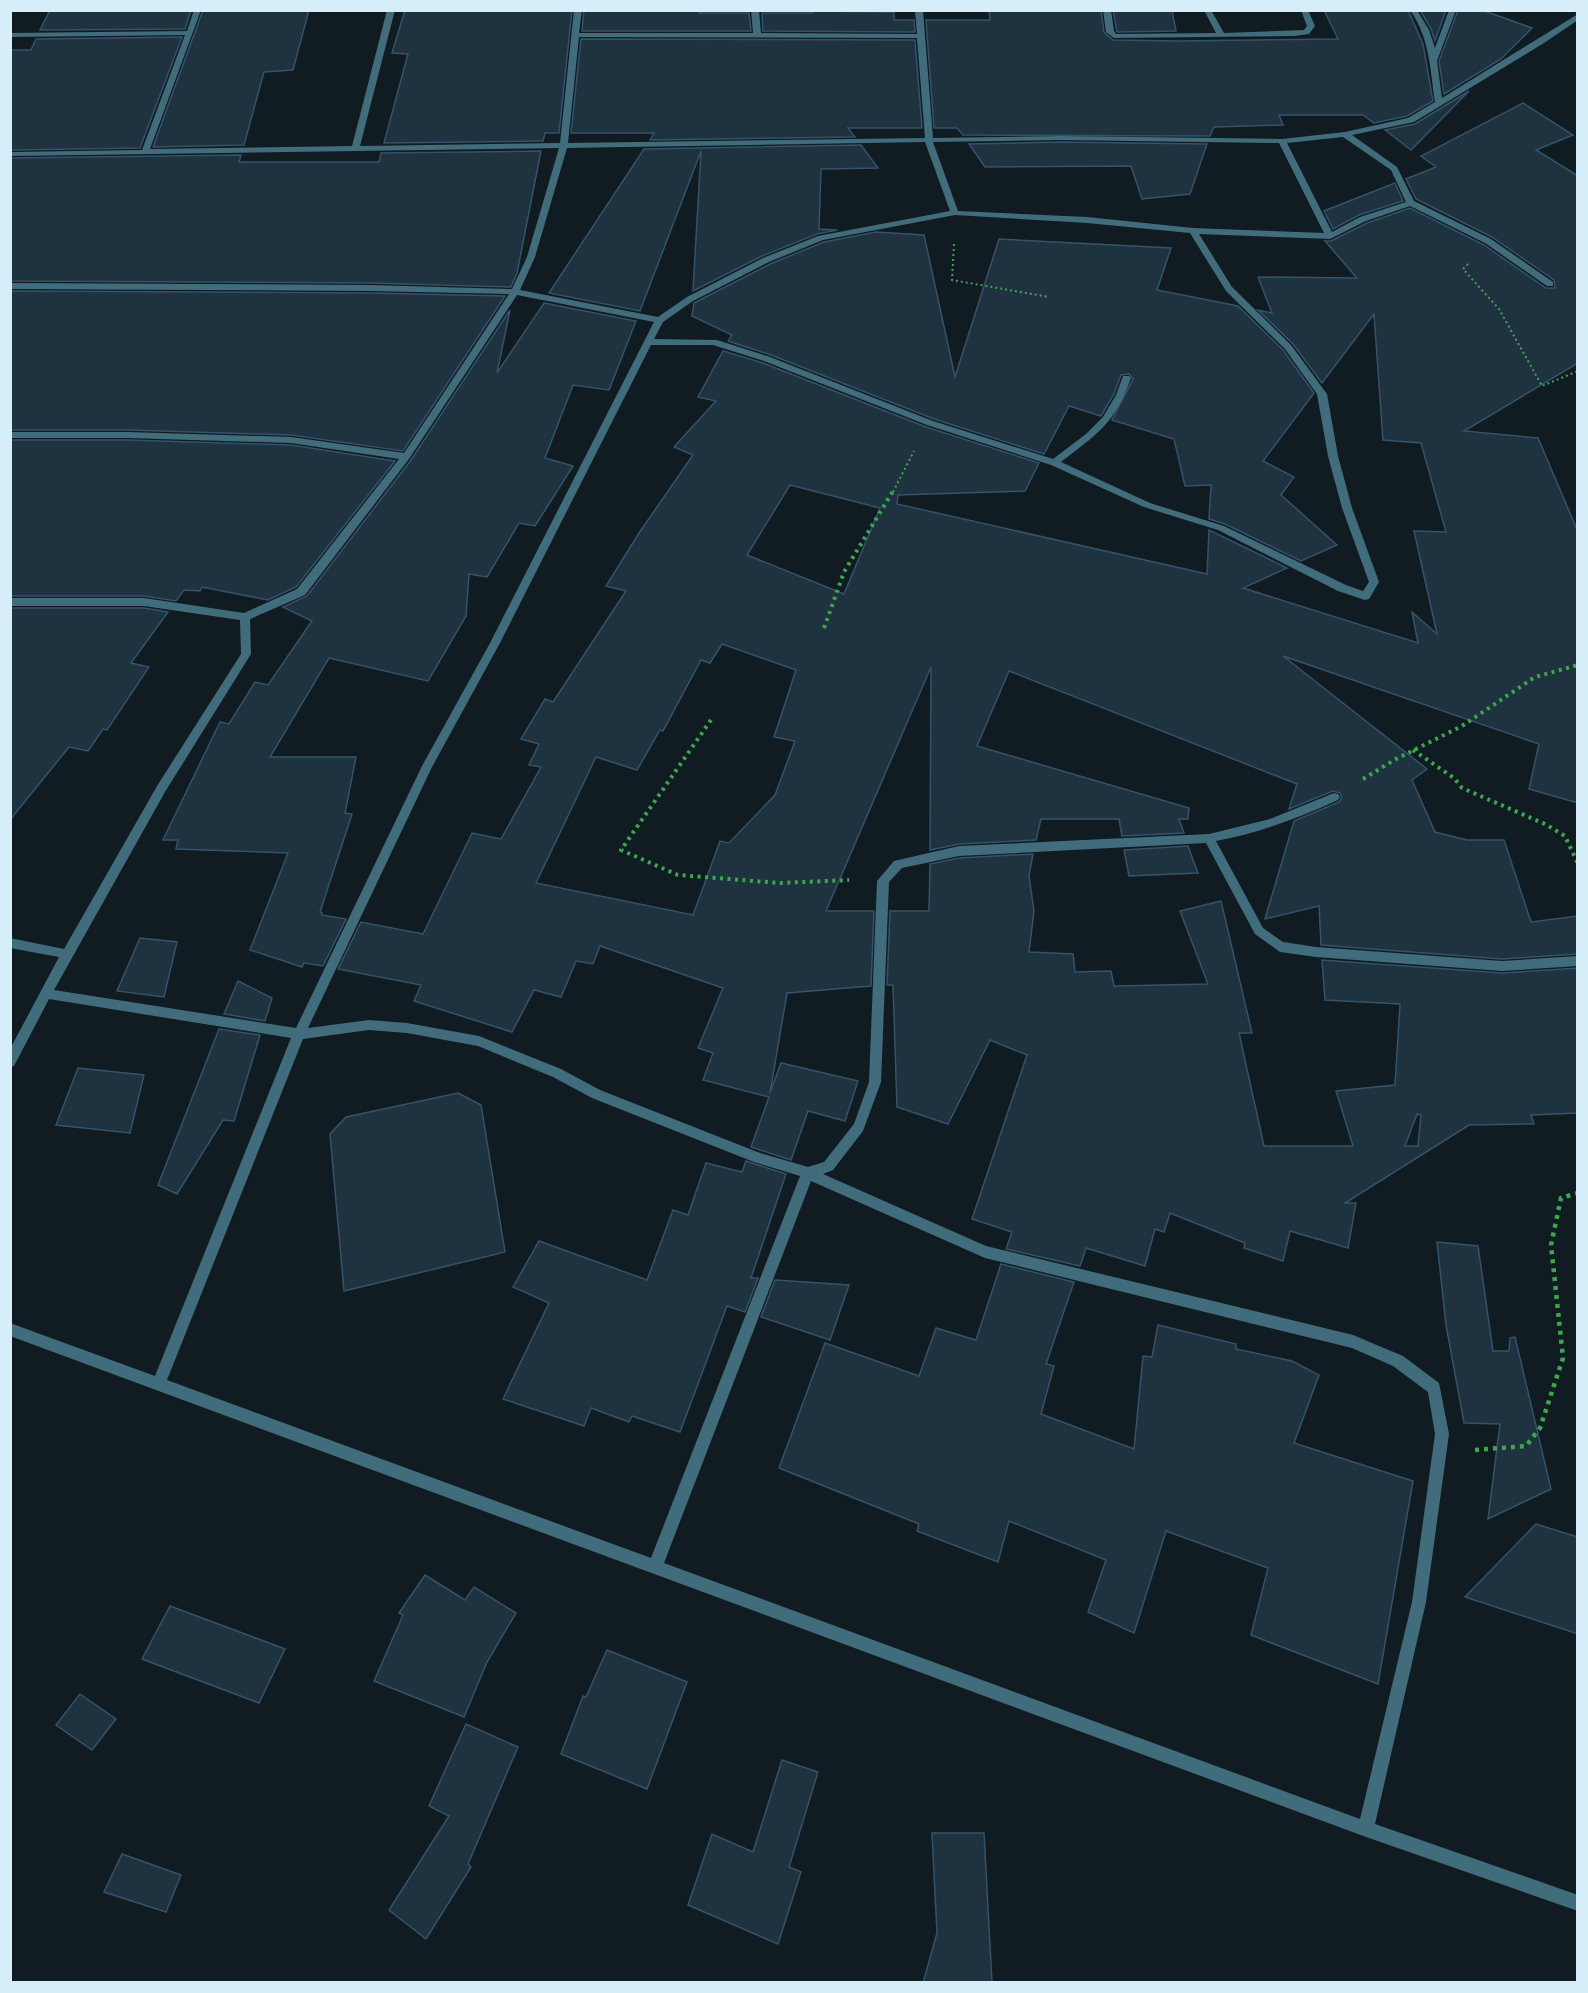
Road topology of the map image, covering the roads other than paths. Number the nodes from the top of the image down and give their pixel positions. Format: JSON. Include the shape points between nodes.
{"nodes":[{"id":1,"x":198,"y":10,"type":"edge"},
{"id":2,"x":391,"y":10,"type":"edge"},
{"id":3,"x":578,"y":10,"type":"edge"},
{"id":4,"x":755,"y":10,"type":"edge"},
{"id":5,"x":919,"y":10,"type":"edge"},
{"id":6,"x":1107,"y":10,"type":"edge"},
{"id":7,"x":1207,"y":10,"type":"edge"},
{"id":8,"x":1304,"y":10,"type":"edge"},
{"id":9,"x":1413,"y":10,"type":"edge"},
{"id":10,"x":1453,"y":10,"type":"edge"},
{"id":11,"x":1578,"y":16,"type":"edge"},
{"id":12,"x":191,"y":33,"type":"junction"},
{"id":13,"x":1221,"y":34,"type":"junction"},
{"id":14,"x":10,"y":35,"type":"edge"},
{"id":15,"x":575,"y":35,"type":"junction"},
{"id":16,"x":757,"y":35,"type":"junction"},
{"id":17,"x":921,"y":36,"type":"junction"},
{"id":18,"x":1433,"y":63,"type":"junction"},
{"id":19,"x":1438,"y":103,"type":"junction"},
{"id":20,"x":1345,"y":134,"type":"junction"},
{"id":21,"x":1282,"y":141,"type":"junction"},
{"id":22,"x":929,"y":142,"type":"junction"},
{"id":23,"x":564,"y":144,"type":"junction"},
{"id":24,"x":355,"y":150,"type":"junction"},
{"id":25,"x":145,"y":153,"type":"junction"},
{"id":26,"x":10,"y":154,"type":"edge"},
{"id":27,"x":1411,"y":203,"type":"junction"},
{"id":28,"x":955,"y":213,"type":"junction"},
{"id":29,"x":1193,"y":231,"type":"junction"},
{"id":30,"x":1330,"y":236,"type":"junction"},
{"id":31,"x":1550,"y":284,"type":"dead end"},
{"id":32,"x":10,"y":286,"type":"edge"},
{"id":33,"x":515,"y":292,"type":"junction"},
{"id":34,"x":660,"y":320,"type":"junction"},
{"id":35,"x":649,"y":342,"type":"junction"},
{"id":36,"x":1126,"y":378,"type":"dead end"},
{"id":37,"x":10,"y":435,"type":"edge"},
{"id":38,"x":406,"y":457,"type":"junction"},
{"id":39,"x":1054,"y":463,"type":"junction"},
{"id":40,"x":10,"y":602,"type":"edge"},
{"id":41,"x":245,"y":617,"type":"junction"},
{"id":42,"x":1334,"y":798,"type":"road end"},
{"id":43,"x":1209,"y":838,"type":"junction"},
{"id":44,"x":10,"y":943,"type":"edge"},
{"id":45,"x":67,"y":954,"type":"junction"},
{"id":46,"x":1578,"y":961,"type":"edge"},
{"id":47,"x":47,"y":994,"type":"junction"},
{"id":48,"x":299,"y":1034,"type":"junction"},
{"id":49,"x":10,"y":1062,"type":"edge"},
{"id":50,"x":808,"y":1173,"type":"junction"},
{"id":51,"x":10,"y":1329,"type":"edge"},
{"id":52,"x":159,"y":1384,"type":"junction"},
{"id":53,"x":655,"y":1567,"type":"junction"},
{"id":54,"x":1366,"y":1829,"type":"junction"},
{"id":55,"x":1578,"y":1903,"type":"edge"}],
"edges":[{"from":1,"to":12,"type":"street"},
{"from":2,"to":24,"type":"street"},
{"from":3,"to":15,"type":"street"},
{"from":4,"to":16,"type":"street"},
{"from":5,"to":17,"type":"street"},
{"from":6,"to":13,"type":"street","via":[[1114,36]]},
{"from":7,"to":13,"type":"street"},
{"from":8,"to":13,"type":"street","via":[[1311,26],[1306,32]]},
{"from":9,"to":18,"type":"street","via":[[1422,20]]},
{"from":10,"to":18,"type":"street"},
{"from":11,"to":19,"type":"street"},
{"from":12,"to":14,"type":"street"},
{"from":12,"to":25,"type":"street"},
{"from":15,"to":16,"type":"street"},
{"from":15,"to":23,"type":"street"},
{"from":16,"to":17,"type":"street"},
{"from":17,"to":22,"type":"street"},
{"from":18,"to":19,"type":"street"},
{"from":19,"to":20,"type":"street","via":[[1411,120]]},
{"from":20,"to":21,"type":"street"},
{"from":20,"to":27,"type":"street","via":[[1394,169]]},
{"from":21,"to":22,"type":"street","via":[[1060,138]]},
{"from":21,"to":30,"type":"street"},
{"from":22,"to":23,"type":"street"},
{"from":22,"to":28,"type":"street"},
{"from":23,"to":24,"type":"street"},
{"from":23,"to":33,"type":"street","via":[[531,257]]},
{"from":24,"to":25,"type":"street"},
{"from":25,"to":26,"type":"street"},
{"from":27,"to":30,"type":"street","via":[[1363,219]]},
{"from":27,"to":31,"type":"street","via":[[1488,241]]},
{"from":28,"to":29,"type":"street"},
{"from":28,"to":34,"type":"street","via":[[821,238],[766,260],[690,299]]},
{"from":29,"to":30,"type":"street"},
{"from":29,"to":39,"type":"street","via":[[1229,289],[1288,347],[1322,394],[1347,508],[1374,582],[1365,596],[1350,591],[1221,528],[1147,506]]},
{"from":32,"to":33,"type":"street"},
{"from":33,"to":34,"type":"street"},
{"from":33,"to":38,"type":"street"},
{"from":34,"to":35,"type":"street"},
{"from":35,"to":39,"type":"street","via":[[714,342],[930,423]]},
{"from":35,"to":48,"type":"street","via":[[495,643],[427,766]]},
{"from":36,"to":39,"type":"street","via":[[1110,415],[1095,434]]},
{"from":37,"to":38,"type":"street","via":[[291,440]]},
{"from":38,"to":41,"type":"street","via":[[301,592]]},
{"from":40,"to":41,"type":"street","via":[[144,602]]},
{"from":41,"to":45,"type":"street","via":[[246,654],[161,789]]},
{"from":42,"to":43,"type":"street","via":[[1287,819]]},
{"from":43,"to":46,"type":"street","via":[[1259,931],[1280,947],[1502,966]]},
{"from":43,"to":50,"type":"street","via":[[959,850],[898,864],[883,881],[875,1082],[859,1127],[828,1166]]},
{"from":44,"to":45,"type":"street"},
{"from":45,"to":47,"type":"street"},
{"from":47,"to":48,"type":"street"},
{"from":47,"to":49,"type":"street"},
{"from":48,"to":50,"type":"street","via":[[369,1025],[478,1041],[557,1073],[596,1094],[759,1158]]},
{"from":48,"to":52,"type":"street"},
{"from":50,"to":53,"type":"street"},
{"from":50,"to":54,"type":"street","via":[[985,1252],[1353,1342],[1398,1361],[1434,1388],[1442,1434],[1419,1602]]},
{"from":51,"to":52,"type":"street"},
{"from":52,"to":53,"type":"street"},
{"from":53,"to":54,"type":"street"},
{"from":54,"to":55,"type":"street"}]}
